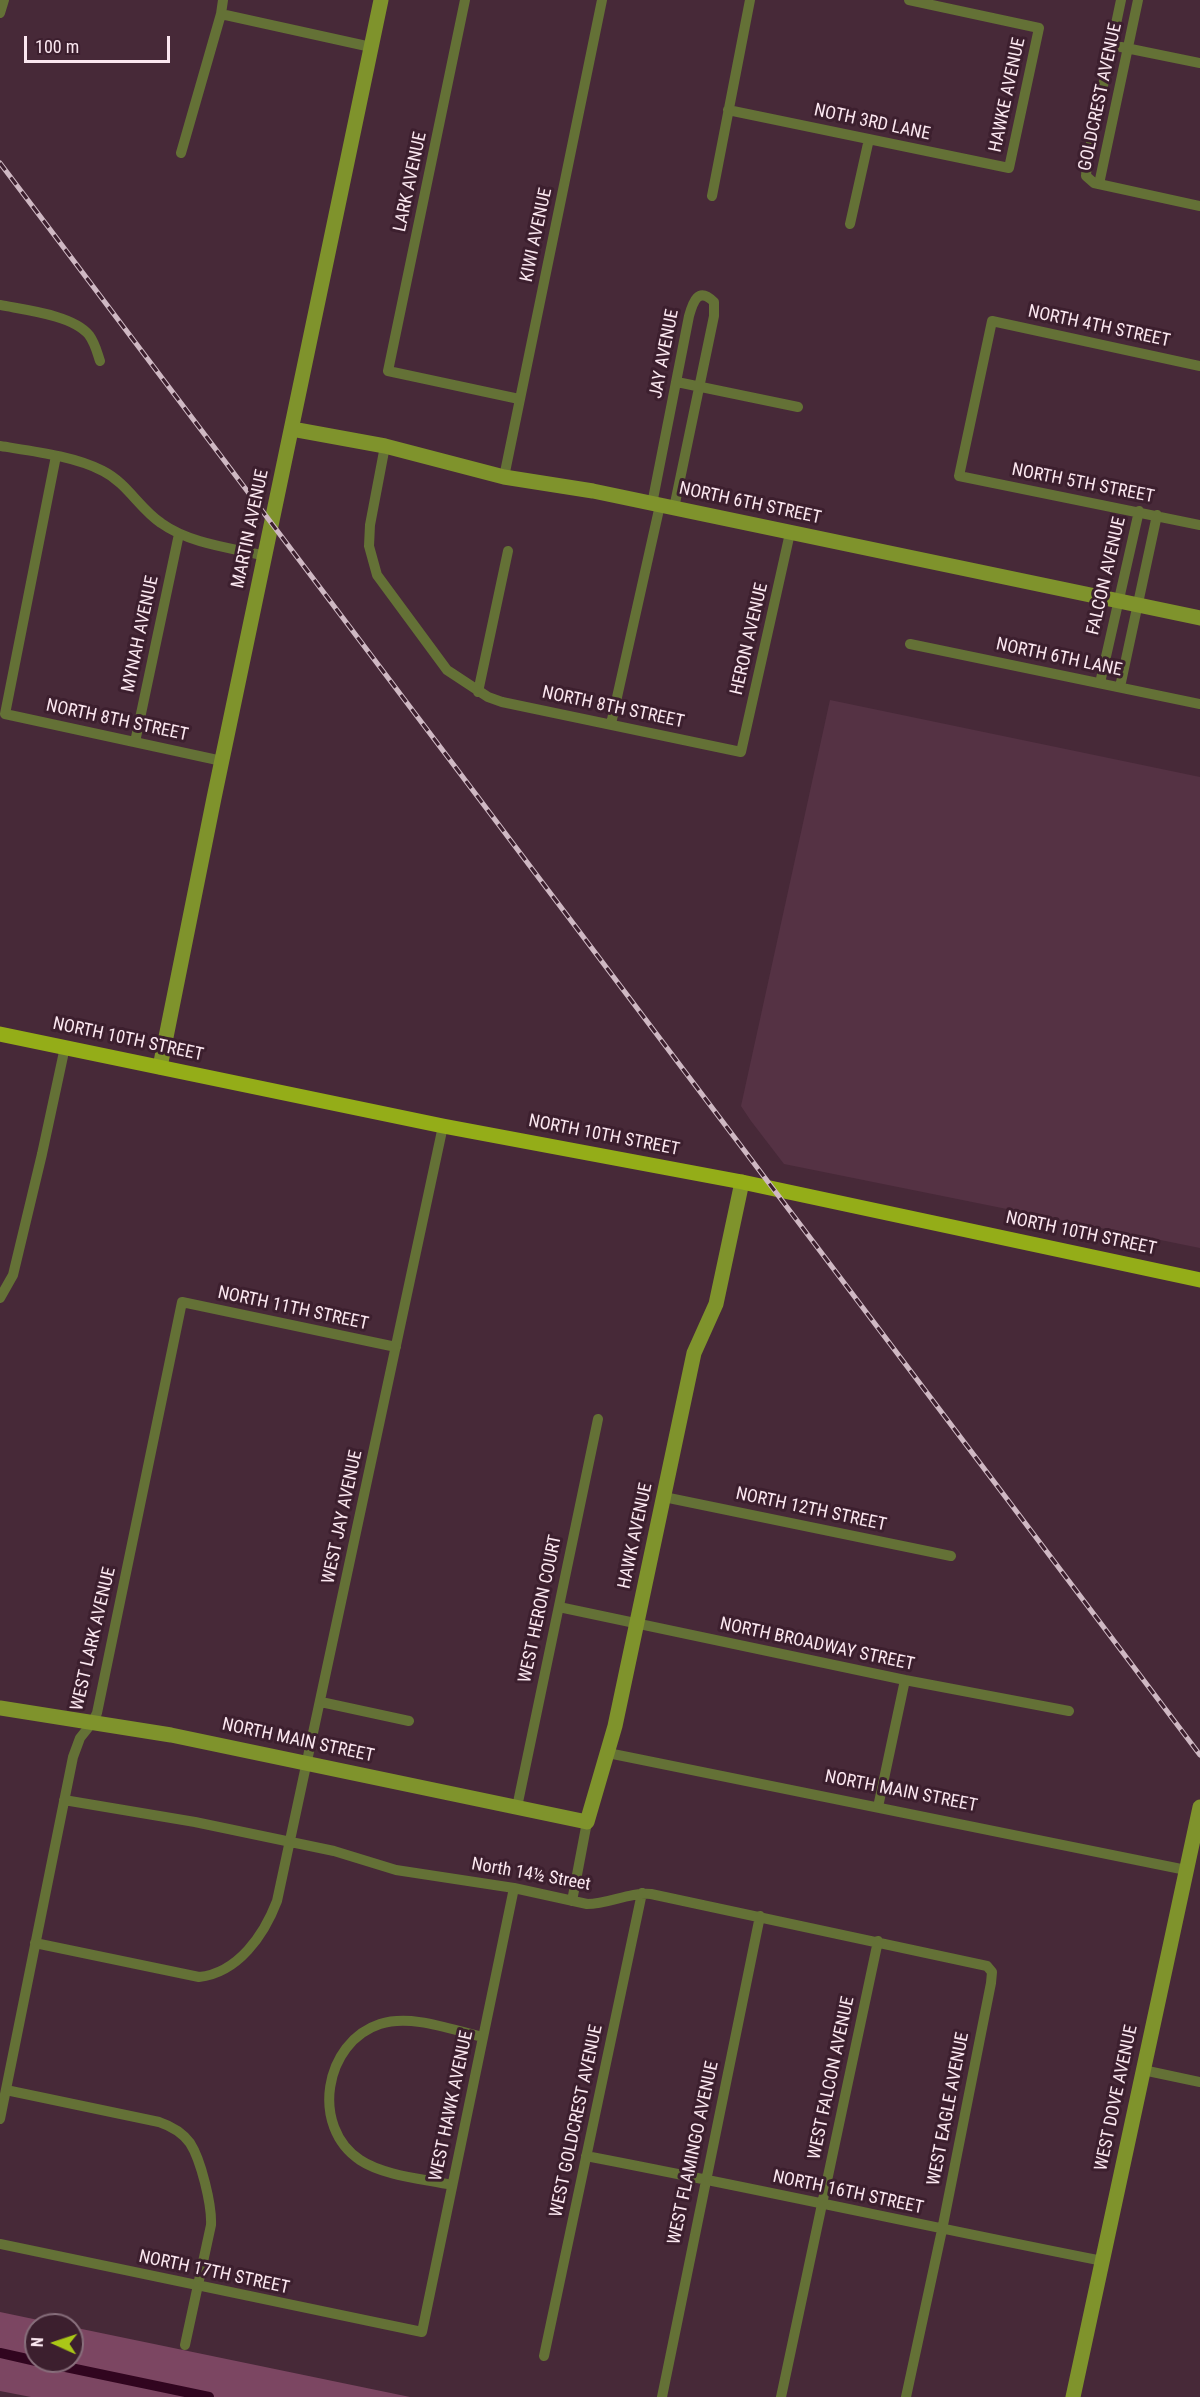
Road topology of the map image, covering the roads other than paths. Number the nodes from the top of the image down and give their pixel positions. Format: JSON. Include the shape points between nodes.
{"nodes":[{"id":1,"x":4,"y":0,"type":"edge"},
{"id":2,"x":223,"y":0,"type":"edge"},
{"id":3,"x":381,"y":0,"type":"edge"},
{"id":4,"x":465,"y":0,"type":"edge"},
{"id":5,"x":602,"y":0,"type":"edge"},
{"id":6,"x":750,"y":0,"type":"edge"},
{"id":7,"x":909,"y":0,"type":"edge"},
{"id":8,"x":1121,"y":0,"type":"edge"},
{"id":9,"x":1138,"y":0,"type":"edge"},
{"id":10,"x":0,"y":13,"type":"edge"},
{"id":11,"x":221,"y":14,"type":"junction"},
{"id":12,"x":1111,"y":45,"type":"junction"},
{"id":13,"x":371,"y":47,"type":"junction"},
{"id":14,"x":1128,"y":48,"type":"junction"},
{"id":15,"x":1200,"y":63,"type":"edge"},
{"id":16,"x":728,"y":110,"type":"junction"},
{"id":17,"x":869,"y":139,"type":"junction"},
{"id":18,"x":181,"y":153,"type":"dead end"},
{"id":19,"x":1009,"y":168,"type":"joint"},
{"id":20,"x":1100,"y":184,"type":"junction"},
{"id":21,"x":712,"y":196,"type":"dead end"},
{"id":22,"x":1200,"y":206,"type":"edge"},
{"id":23,"x":850,"y":224,"type":"dead end"},
{"id":24,"x":0,"y":305,"type":"edge"},
{"id":25,"x":100,"y":361,"type":"dead end"},
{"id":26,"x":1200,"y":366,"type":"edge"},
{"id":27,"x":676,"y":382,"type":"junction"},
{"id":28,"x":699,"y":386,"type":"junction"},
{"id":29,"x":519,"y":399,"type":"junction"},
{"id":30,"x":798,"y":407,"type":"dead end"},
{"id":31,"x":292,"y":429,"type":"junction"},
{"id":32,"x":0,"y":446,"type":"edge"},
{"id":33,"x":385,"y":446,"type":"junction"},
{"id":34,"x":56,"y":456,"type":"junction"},
{"id":35,"x":959,"y":476,"type":"joint"},
{"id":36,"x":504,"y":477,"type":"junction"},
{"id":37,"x":662,"y":506,"type":"junction"},
{"id":38,"x":1138,"y":511,"type":"junction"},
{"id":39,"x":1157,"y":515,"type":"junction"},
{"id":40,"x":1200,"y":525,"type":"edge"},
{"id":41,"x":790,"y":532,"type":"junction"},
{"id":42,"x":179,"y":534,"type":"junction"},
{"id":43,"x":508,"y":551,"type":"dead end"},
{"id":44,"x":266,"y":556,"type":"junction"},
{"id":45,"x":1119,"y":601,"type":"junction"},
{"id":46,"x":1138,"y":605,"type":"junction"},
{"id":47,"x":1200,"y":618,"type":"edge"},
{"id":48,"x":910,"y":644,"type":"dead end"},
{"id":49,"x":1100,"y":683,"type":"junction"},
{"id":50,"x":1120,"y":687,"type":"junction"},
{"id":51,"x":478,"y":692,"type":"junction"},
{"id":52,"x":1200,"y":704,"type":"edge"},
{"id":53,"x":611,"y":724,"type":"junction"},
{"id":54,"x":135,"y":742,"type":"junction"},
{"id":55,"x":741,"y":752,"type":"joint"},
{"id":56,"x":222,"y":761,"type":"junction"},
{"id":57,"x":0,"y":1034,"type":"edge"},
{"id":58,"x":64,"y":1047,"type":"junction"},
{"id":59,"x":160,"y":1067,"type":"junction"},
{"id":60,"x":443,"y":1126,"type":"junction"},
{"id":61,"x":742,"y":1182,"type":"junction"},
{"id":62,"x":1200,"y":1280,"type":"edge"},
{"id":63,"x":0,"y":1298,"type":"edge"},
{"id":64,"x":182,"y":1302,"type":"joint"},
{"id":65,"x":396,"y":1347,"type":"junction"},
{"id":66,"x":598,"y":1419,"type":"dead end"},
{"id":67,"x":664,"y":1497,"type":"junction"},
{"id":68,"x":951,"y":1556,"type":"dead end"},
{"id":69,"x":559,"y":1607,"type":"junction"},
{"id":70,"x":637,"y":1624,"type":"junction"},
{"id":71,"x":905,"y":1680,"type":"junction"},
{"id":72,"x":321,"y":1702,"type":"junction"},
{"id":73,"x":0,"y":1708,"type":"edge"},
{"id":74,"x":1069,"y":1711,"type":"dead end"},
{"id":75,"x":409,"y":1721,"type":"dead end"},
{"id":76,"x":92,"y":1723,"type":"junction"},
{"id":77,"x":608,"y":1753,"type":"junction"},
{"id":78,"x":308,"y":1763,"type":"junction"},
{"id":79,"x":64,"y":1800,"type":"junction"},
{"id":80,"x":517,"y":1807,"type":"junction"},
{"id":81,"x":878,"y":1807,"type":"junction"},
{"id":82,"x":1200,"y":1808,"type":"edge"},
{"id":83,"x":587,"y":1822,"type":"junction"},
{"id":84,"x":291,"y":1842,"type":"junction"},
{"id":85,"x":1186,"y":1870,"type":"junction"},
{"id":86,"x":514,"y":1888,"type":"junction"},
{"id":87,"x":642,"y":1893,"type":"junction"},
{"id":88,"x":572,"y":1900,"type":"junction"},
{"id":89,"x":760,"y":1916,"type":"junction"},
{"id":90,"x":878,"y":1941,"type":"junction"},
{"id":91,"x":35,"y":1943,"type":"junction"},
{"id":92,"x":990,"y":1968,"type":"joint"},
{"id":93,"x":483,"y":2037,"type":"junction"},
{"id":94,"x":1143,"y":2070,"type":"junction"},
{"id":95,"x":1200,"y":2082,"type":"edge"},
{"id":96,"x":6,"y":2091,"type":"junction"},
{"id":97,"x":0,"y":2119,"type":"edge"},
{"id":98,"x":586,"y":2156,"type":"junction"},
{"id":99,"x":705,"y":2179,"type":"junction"},
{"id":100,"x":452,"y":2186,"type":"junction"},
{"id":101,"x":821,"y":2205,"type":"junction"},
{"id":102,"x":942,"y":2230,"type":"junction"},
{"id":103,"x":0,"y":2244,"type":"edge"},
{"id":104,"x":1103,"y":2261,"type":"junction"},
{"id":105,"x":197,"y":2287,"type":"junction"},
{"id":106,"x":422,"y":2332,"type":"joint"},
{"id":107,"x":185,"y":2345,"type":"dead end"},
{"id":108,"x":544,"y":2356,"type":"dead end"},
{"id":109,"x":662,"y":2397,"type":"edge"},
{"id":110,"x":781,"y":2397,"type":"edge"},
{"id":111,"x":906,"y":2397,"type":"edge"},
{"id":112,"x":1073,"y":2397,"type":"edge"}],
"edges":[{"from":1,"to":10,"type":"street"},
{"from":2,"to":11,"type":"street"},
{"from":3,"to":13,"type":"street","name":"MARTIN AVENUE"},
{"from":4,"to":29,"type":"street","name":"LARK AVENUE","via":[[388,371]]},
{"from":5,"to":29,"type":"street","name":"KIWI AVENUE"},
{"from":6,"to":16,"type":"street"},
{"from":7,"to":19,"type":"street","name":"HAWKE AVENUE","via":[[1039,27]]},
{"from":8,"to":12,"type":"street","name":"GOLDCREST AVENUE"},
{"from":9,"to":14,"type":"street","name":"GOLDCREST AVENUE"},
{"from":11,"to":13,"type":"street"},
{"from":11,"to":18,"type":"street"},
{"from":12,"to":14,"type":"street"},
{"from":12,"to":20,"type":"street","name":"GOLDCREST AVENUE","via":[[1086,169],[1090,181]]},
{"from":13,"to":31,"type":"street","name":"MARTIN AVENUE"},
{"from":14,"to":15,"type":"street"},
{"from":14,"to":20,"type":"street","name":"GOLDCREST AVENUE"},
{"from":16,"to":17,"type":"street","name":"NOTH 3RD LANE"},
{"from":16,"to":21,"type":"street"},
{"from":17,"to":19,"type":"street","name":"NOTH 3RD LANE"},
{"from":17,"to":23,"type":"street"},
{"from":20,"to":22,"type":"street"},
{"from":24,"to":25,"type":"street","via":[[50,315],[80,326],[91,337]]},
{"from":26,"to":35,"type":"street","name":"NORTH 4TH STREET","via":[[992,321]]},
{"from":27,"to":28,"type":"street"},
{"from":27,"to":28,"type":"street","name":"JAY AVENUE","via":[[692,306],[694,300],[704,296],[714,302],[714,316]]},
{"from":27,"to":37,"type":"street","name":"JAY AVENUE"},
{"from":28,"to":30,"type":"street"},
{"from":28,"to":37,"type":"street","name":"JAY AVENUE"},
{"from":29,"to":36,"type":"street","name":"KIWI AVENUE"},
{"from":31,"to":33,"type":"street","name":"NORTH 6TH STREET"},
{"from":31,"to":44,"type":"street","name":"MARTIN AVENUE"},
{"from":32,"to":34,"type":"street"},
{"from":33,"to":36,"type":"street","name":"NORTH 6TH STREET"},
{"from":33,"to":51,"type":"street","via":[[370,525],[369,546],[377,575],[447,670]]},
{"from":34,"to":42,"type":"street","via":[[102,471],[124,486],[159,523]]},
{"from":34,"to":54,"type":"street","name":"NORTH 8TH STREET","via":[[5,714]]},
{"from":35,"to":38,"type":"street","name":"NORTH 5TH STREET"},
{"from":36,"to":37,"type":"street","name":"NORTH 6TH STREET"},
{"from":37,"to":41,"type":"street","name":"NORTH 6TH STREET"},
{"from":37,"to":53,"type":"street","name":"JAY AVENUE"},
{"from":38,"to":39,"type":"street","name":"NORTH 5TH STREET"},
{"from":38,"to":45,"type":"street","name":"FALCON AVENUE"},
{"from":39,"to":40,"type":"street","name":"NORTH 5TH STREET"},
{"from":39,"to":46,"type":"street","name":"FALCON AVENUE"},
{"from":41,"to":45,"type":"street","name":"NORTH 6TH STREET"},
{"from":41,"to":55,"type":"street","name":"HERON AVENUE"},
{"from":42,"to":44,"type":"street"},
{"from":42,"to":54,"type":"street","name":"MYNAH AVENUE"},
{"from":43,"to":51,"type":"street"},
{"from":44,"to":56,"type":"street","name":"MARTIN AVENUE"},
{"from":45,"to":46,"type":"street","name":"NORTH 6TH STREET"},
{"from":45,"to":49,"type":"street","name":"FALCON AVENUE"},
{"from":46,"to":47,"type":"street","name":"NORTH 6TH STREET"},
{"from":46,"to":50,"type":"street","name":"FALCON AVENUE"},
{"from":48,"to":49,"type":"street","name":"NORTH 6TH LANE"},
{"from":49,"to":50,"type":"street","name":"NORTH 6TH LANE"},
{"from":50,"to":52,"type":"street","name":"NORTH 6TH LANE"},
{"from":51,"to":53,"type":"street","name":"NORTH 8TH STREET","via":[[502,702]]},
{"from":53,"to":55,"type":"street","name":"NORTH 8TH STREET"},
{"from":54,"to":56,"type":"street","name":"NORTH 8TH STREET"},
{"from":56,"to":59,"type":"street","name":"MARTIN AVENUE"},
{"from":57,"to":58,"type":"main road","name":"NORTH 10TH STREET"},
{"from":58,"to":59,"type":"main road","name":"NORTH 10TH STREET"},
{"from":58,"to":63,"type":"street","via":[[13,1275]]},
{"from":59,"to":60,"type":"main road","name":"NORTH 10TH STREET"},
{"from":60,"to":61,"type":"main road","name":"NORTH 10TH STREET"},
{"from":60,"to":65,"type":"street","name":"WEST JAY AVENUE"},
{"from":61,"to":62,"type":"main road","name":"NORTH 10TH STREET"},
{"from":61,"to":67,"type":"street","name":"HAWK AVENUE","via":[[716,1304],[694,1353]]},
{"from":64,"to":65,"type":"street","name":"NORTH 11TH STREET"},
{"from":64,"to":76,"type":"street","name":"WEST LARK AVENUE"},
{"from":65,"to":72,"type":"street","name":"WEST JAY AVENUE"},
{"from":66,"to":69,"type":"street","name":"WEST HERON COURT"},
{"from":67,"to":68,"type":"street","name":"NORTH 12TH STREET"},
{"from":67,"to":70,"type":"street","name":"HAWK AVENUE"},
{"from":69,"to":70,"type":"street","name":"NORTH BROADWAY STREET"},
{"from":69,"to":80,"type":"street","name":"WEST HERON COURT"},
{"from":70,"to":71,"type":"street","name":"NORTH BROADWAY STREET"},
{"from":70,"to":77,"type":"street","name":"HAWK AVENUE"},
{"from":71,"to":74,"type":"street","name":"NORTH BROADWAY STREET"},
{"from":71,"to":81,"type":"street"},
{"from":72,"to":75,"type":"street"},
{"from":72,"to":78,"type":"street","name":"WEST JAY AVENUE"},
{"from":73,"to":76,"type":"street","name":"NORTH MAIN STREET"},
{"from":76,"to":78,"type":"street","name":"NORTH MAIN STREET"},
{"from":76,"to":79,"type":"street","name":"WEST LARK AVENUE","via":[[80,1738]]},
{"from":77,"to":81,"type":"street","name":"NORTH MAIN STREET"},
{"from":77,"to":83,"type":"street","name":"HAWK AVENUE"},
{"from":78,"to":80,"type":"street","name":"NORTH MAIN STREET"},
{"from":78,"to":84,"type":"street","name":"WEST JAY AVENUE"},
{"from":79,"to":84,"type":"street","name":"North 14½ Street"},
{"from":79,"to":91,"type":"street","name":"WEST LARK AVENUE"},
{"from":80,"to":83,"type":"street","name":"NORTH MAIN STREET"},
{"from":81,"to":85,"type":"street","name":"NORTH MAIN STREET"},
{"from":82,"to":85,"type":"street","name":"WEST DOVE AVENUE"},
{"from":83,"to":88,"type":"street","name":"HAWK AVENUE"},
{"from":84,"to":86,"type":"street","name":"North 14½ Street","via":[[396,1870]]},
{"from":84,"to":91,"type":"street","name":"WEST JAY AVENUE","via":[[272,1915],[262,1932],[217,1975],[199,1977]]},
{"from":85,"to":94,"type":"street","name":"WEST DOVE AVENUE"},
{"from":86,"to":88,"type":"street","name":"North 14½ Street"},
{"from":86,"to":93,"type":"street","name":"WEST HAWK AVENUE"},
{"from":87,"to":88,"type":"street","name":"North 14½ Street","via":[[598,1904]]},
{"from":87,"to":89,"type":"street","name":"North 14½ Street"},
{"from":87,"to":98,"type":"street","name":"WEST GOLDCREST AVENUE"},
{"from":89,"to":90,"type":"street","name":"North 14½ Street"},
{"from":89,"to":99,"type":"street","name":"WEST FLAMINGO AVENUE"},
{"from":90,"to":92,"type":"street","name":"North 14½ Street"},
{"from":90,"to":101,"type":"street","name":"WEST FALCON AVENUE"},
{"from":91,"to":96,"type":"street","name":"WEST LARK AVENUE"},
{"from":92,"to":102,"type":"street","name":"WEST EAGLE AVENUE","via":[[991,1983]]},
{"from":93,"to":100,"type":"street","name":"WEST HAWK AVENUE"},
{"from":93,"to":100,"type":"street","via":[[415,2022],[381,2024],[356,2037],[346,2049],[330,2090],[334,2132],[359,2160],[378,2169]]},
{"from":94,"to":95,"type":"street"},
{"from":94,"to":104,"type":"street","name":"WEST DOVE AVENUE"},
{"from":96,"to":97,"type":"street","name":"WEST LARK AVENUE"},
{"from":96,"to":105,"type":"street","via":[[166,2125],[189,2142],[212,2212]]},
{"from":98,"to":99,"type":"street","name":"NORTH 16TH STREET"},
{"from":98,"to":108,"type":"street","name":"WEST GOLDCREST AVENUE"},
{"from":99,"to":101,"type":"street","name":"NORTH 16TH STREET"},
{"from":99,"to":109,"type":"street","name":"WEST FLAMINGO AVENUE"},
{"from":100,"to":106,"type":"street","name":"WEST HAWK AVENUE"},
{"from":101,"to":102,"type":"street","name":"NORTH 16TH STREET"},
{"from":101,"to":110,"type":"street","name":"WEST FALCON AVENUE"},
{"from":102,"to":104,"type":"street","name":"NORTH 16TH STREET"},
{"from":102,"to":111,"type":"street","name":"WEST EAGLE AVENUE"},
{"from":103,"to":105,"type":"street","name":"NORTH 17TH STREET"},
{"from":104,"to":112,"type":"street","name":"WEST DOVE AVENUE"},
{"from":105,"to":106,"type":"street","name":"NORTH 17TH STREET"},
{"from":105,"to":107,"type":"street"}]}
